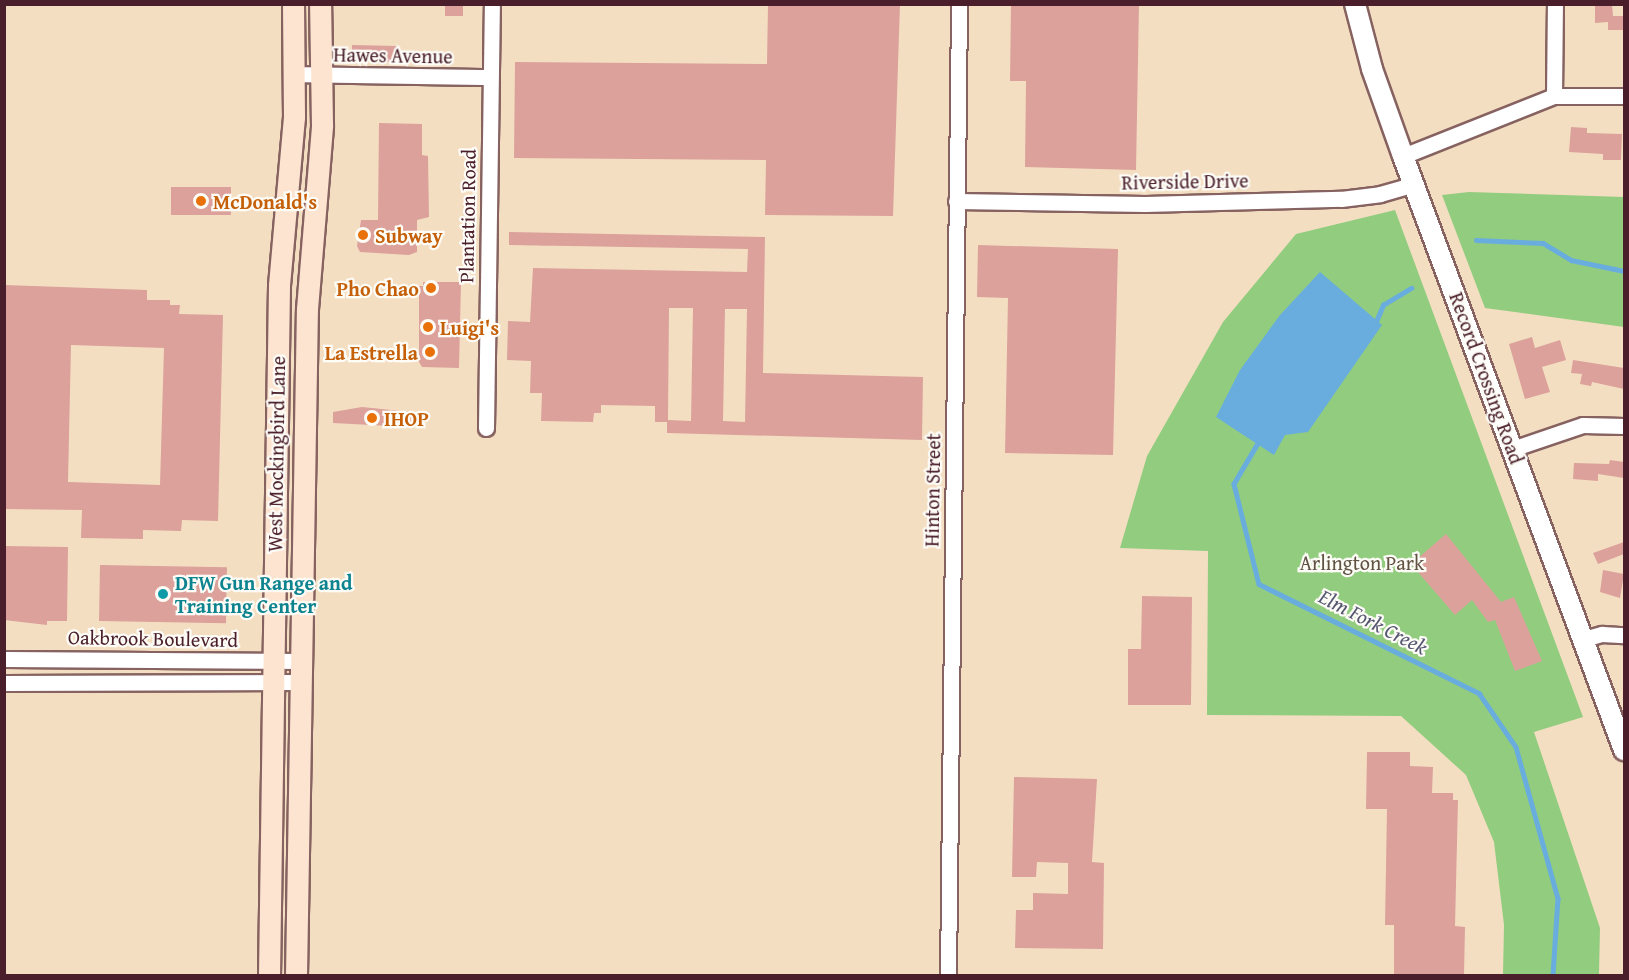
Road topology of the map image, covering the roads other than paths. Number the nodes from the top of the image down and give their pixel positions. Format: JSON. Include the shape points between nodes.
{"nodes":[{"id":1,"x":293,"y":4,"type":"edge"},
{"id":2,"x":320,"y":4,"type":"edge"},
{"id":3,"x":492,"y":4,"type":"edge"},
{"id":4,"x":959,"y":4,"type":"edge"},
{"id":5,"x":1355,"y":4,"type":"edge"},
{"id":6,"x":1555,"y":4,"type":"edge"},
{"id":7,"x":295,"y":74,"type":"junction"},
{"id":8,"x":323,"y":75,"type":"junction"},
{"id":9,"x":490,"y":77,"type":"junction"},
{"id":10,"x":1554,"y":96,"type":"junction"},
{"id":11,"x":1624,"y":96,"type":"edge"},
{"id":12,"x":1403,"y":156,"type":"junction"},
{"id":13,"x":1414,"y":183,"type":"junction"},
{"id":14,"x":956,"y":201,"type":"junction"},
{"id":15,"x":276,"y":379,"type":"junction"},
{"id":16,"x":306,"y":379,"type":"junction"},
{"id":17,"x":1624,"y":426,"type":"edge"},
{"id":18,"x":486,"y":428,"type":"dead end"},
{"id":19,"x":1512,"y":449,"type":"junction"},
{"id":20,"x":1624,"y":635,"type":"edge"},
{"id":21,"x":1584,"y":639,"type":"junction"},
{"id":22,"x":73,"y":658,"type":"junction"},
{"id":23,"x":4,"y":659,"type":"edge"},
{"id":24,"x":273,"y":660,"type":"junction"},
{"id":25,"x":301,"y":671,"type":"junction"},
{"id":26,"x":273,"y":682,"type":"junction"},
{"id":27,"x":4,"y":683,"type":"edge"},
{"id":28,"x":72,"y":684,"type":"junction"},
{"id":29,"x":1624,"y":750,"type":"edge"},
{"id":30,"x":269,"y":972,"type":"edge"},
{"id":31,"x":297,"y":972,"type":"edge"},
{"id":32,"x":948,"y":975,"type":"edge"}],
"edges":[{"from":1,"to":7,"type":"main road","name":"West Mockingbird Lane"},
{"from":2,"to":8,"type":"main road","name":"West Mockingbird Lane"},
{"from":3,"to":9,"type":"street","name":"Plantation Road"},
{"from":4,"to":14,"type":"street","name":"Hinton Street"},
{"from":5,"to":12,"type":"street","name":"Record Crossing Road","via":[[1372,69]]},
{"from":6,"to":10,"type":"street"},
{"from":7,"to":8,"type":"street","name":"Hawes Avenue"},
{"from":7,"to":15,"type":"main road","name":"West Mockingbird Lane"},
{"from":8,"to":9,"type":"street","name":"Hawes Avenue"},
{"from":8,"to":16,"type":"main road","name":"West Mockingbird Lane"},
{"from":9,"to":18,"type":"street","name":"Plantation Road"},
{"from":10,"to":11,"type":"street"},
{"from":10,"to":12,"type":"street"},
{"from":12,"to":13,"type":"street","name":"Record Crossing Road"},
{"from":13,"to":14,"type":"street","name":"Riverside Drive","via":[[1380,194],[1341,199],[1145,204]]},
{"from":13,"to":19,"type":"street","name":"Record Crossing Road"},
{"from":14,"to":32,"type":"street","name":"Hinton Street"},
{"from":15,"to":16,"type":"main road"},
{"from":15,"to":24,"type":"main road","name":"West Mockingbird Lane"},
{"from":16,"to":25,"type":"main road","name":"West Mockingbird Lane"},
{"from":17,"to":19,"type":"street","via":[[1583,425]]},
{"from":19,"to":21,"type":"street","name":"Record Crossing Road"},
{"from":20,"to":21,"type":"street","via":[[1602,634]]},
{"from":21,"to":29,"type":"street","name":"Record Crossing Road"},
{"from":22,"to":23,"type":"street","name":"Oakbrook Boulevard"},
{"from":22,"to":24,"type":"street","name":"Oakbrook Boulevard"},
{"from":22,"to":28,"type":"street"},
{"from":24,"to":25,"type":"street","name":"Oakbrook Boulevard"},
{"from":24,"to":26,"type":"main road","name":"West Mockingbird Lane"},
{"from":25,"to":26,"type":"street"},
{"from":25,"to":31,"type":"main road","name":"West Mockingbird Lane"},
{"from":26,"to":28,"type":"street"},
{"from":26,"to":30,"type":"main road","name":"West Mockingbird Lane"},
{"from":27,"to":28,"type":"street"},
{"from":30,"to":31,"type":"main road"}]}
